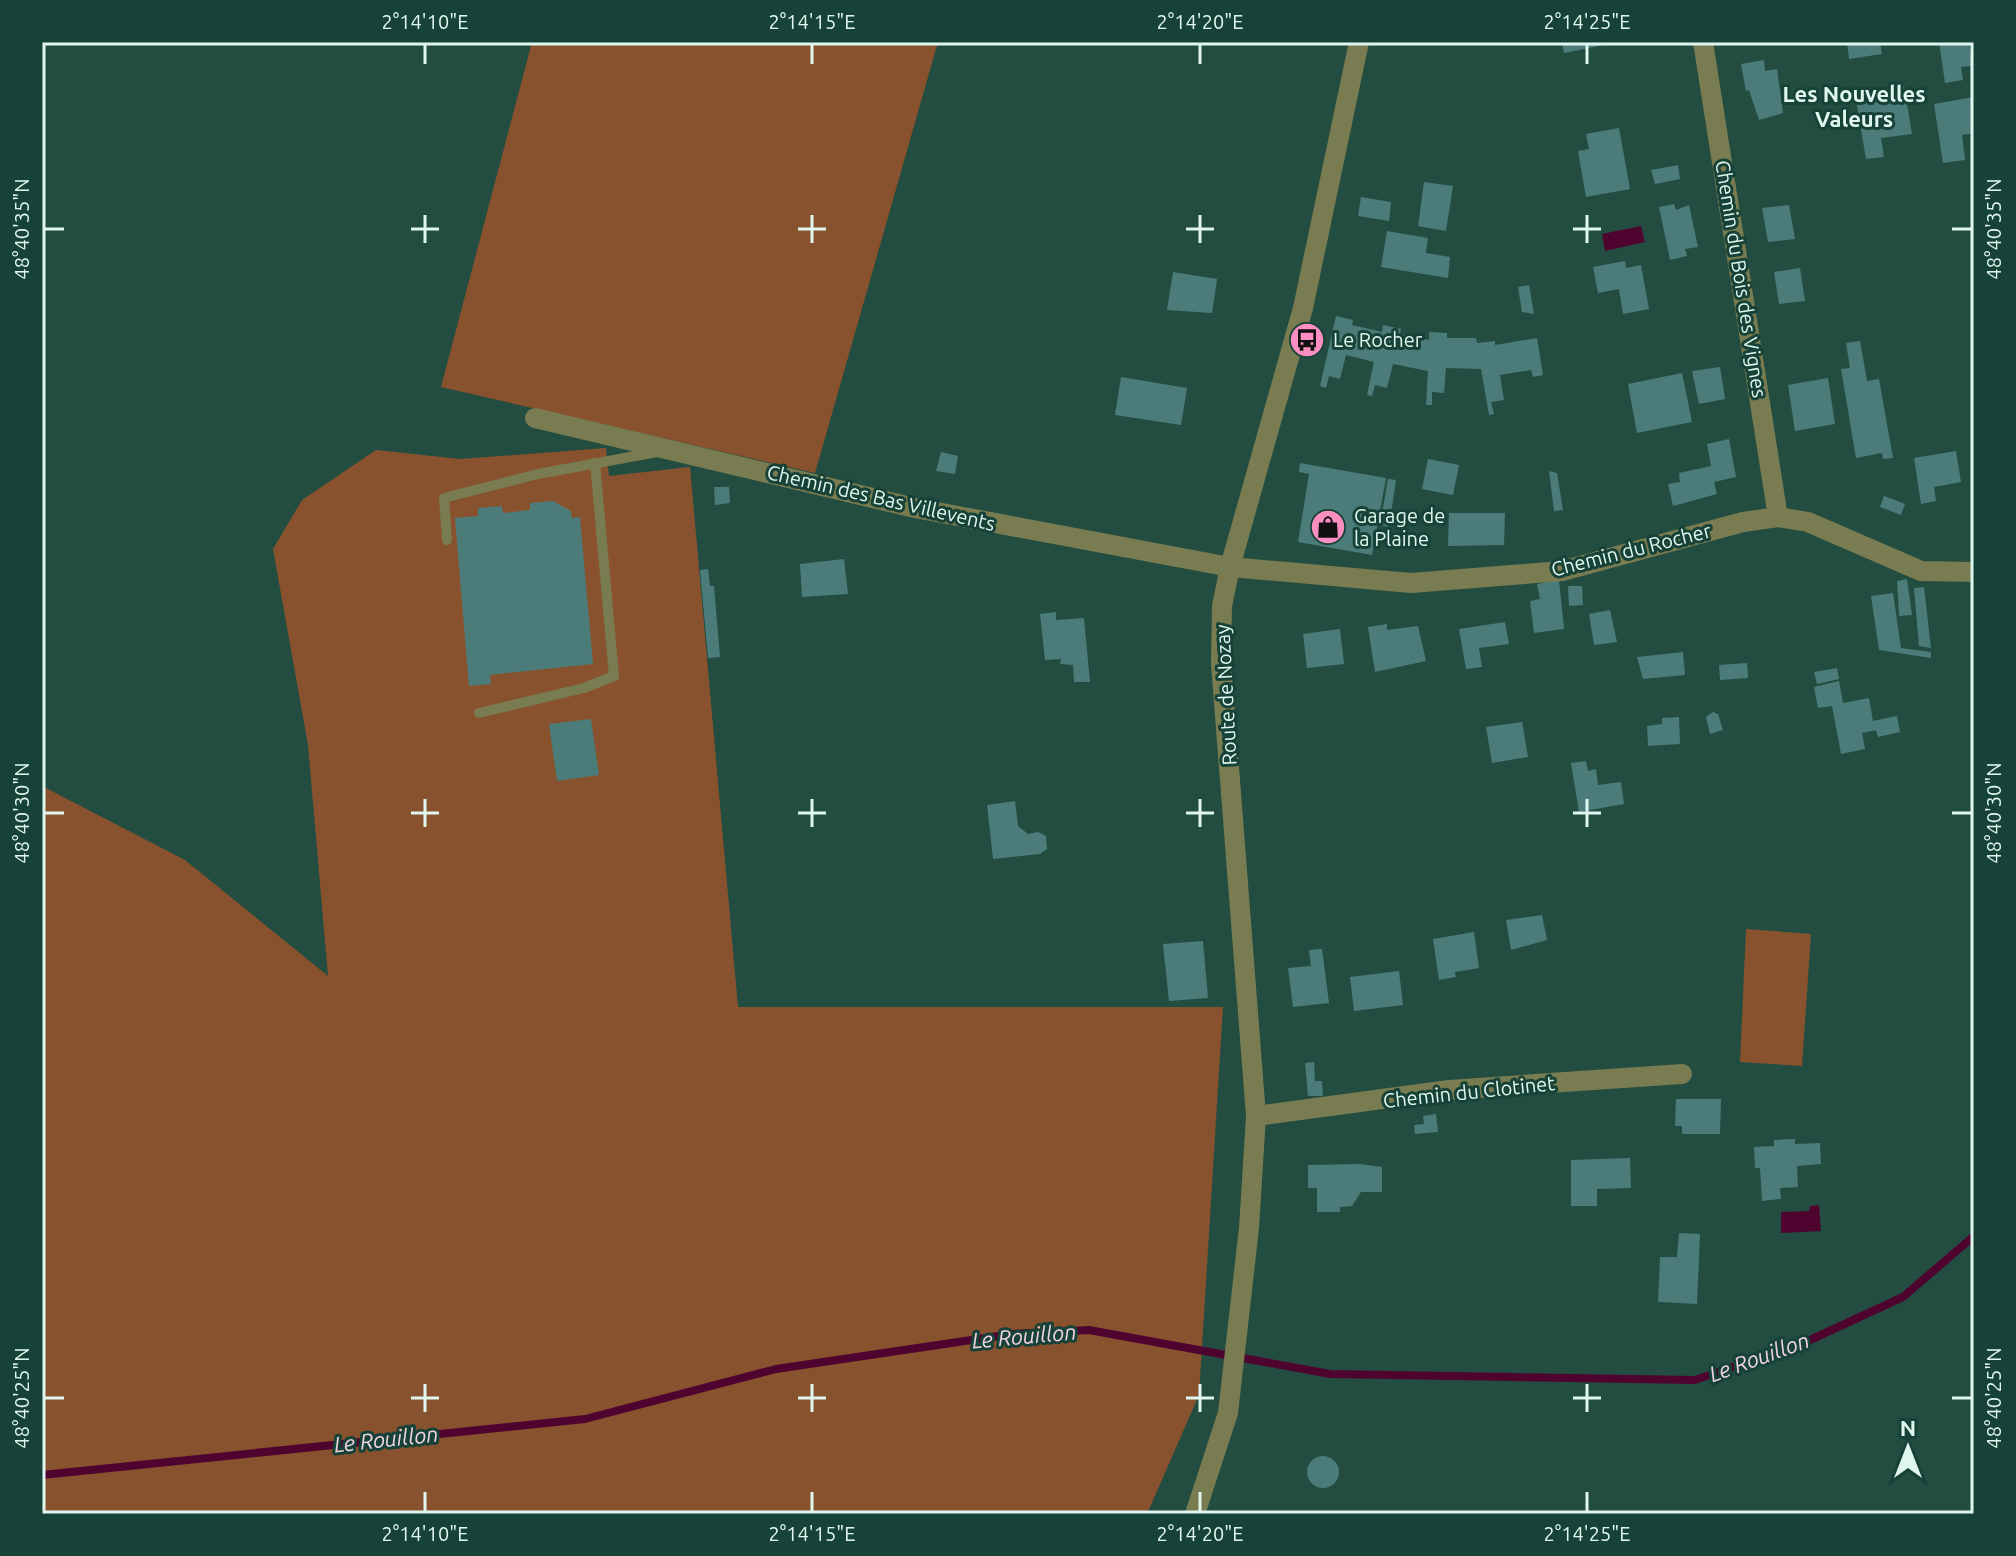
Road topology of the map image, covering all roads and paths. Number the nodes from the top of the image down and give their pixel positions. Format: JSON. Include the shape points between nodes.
{"nodes":[{"id":1,"x":1359,"y":42,"type":"edge"},
{"id":2,"x":1703,"y":42,"type":"edge"},
{"id":3,"x":535,"y":418,"type":"dead end"},
{"id":4,"x":671,"y":450,"type":"junction"},
{"id":5,"x":595,"y":463,"type":"junction"},
{"id":6,"x":1778,"y":517,"type":"junction"},
{"id":7,"x":447,"y":540,"type":"dead end"},
{"id":8,"x":1230,"y":567,"type":"junction"},
{"id":9,"x":1974,"y":572,"type":"edge"},
{"id":10,"x":479,"y":713,"type":"dead end"},
{"id":11,"x":1682,"y":1074,"type":"dead end"},
{"id":12,"x":1256,"y":1116,"type":"junction"},
{"id":13,"x":1195,"y":1514,"type":"edge"}],
"edges":[{"from":1,"to":8,"type":"street","name":"Route de Nozay","via":[[1303,308]]},
{"from":2,"to":6,"type":"street","name":"Chemin du Bois des Vignes"},
{"from":3,"to":4,"type":"street","name":"Chemin des Bas Villevents"},
{"from":4,"to":5,"type":"lane"},
{"from":4,"to":8,"type":"street","name":"Chemin des Bas Villevents","via":[[915,508]]},
{"from":5,"to":7,"type":"lane","via":[[444,498]]},
{"from":5,"to":10,"type":"lane","via":[[614,676]]},
{"from":6,"to":8,"type":"street","name":"Chemin du Rocher","via":[[1562,571],[1411,583]]},
{"from":6,"to":9,"type":"street","name":"Chemin du Rocher","via":[[1808,522],[1921,571]]},
{"from":8,"to":12,"type":"street","name":"Route de Nozay","via":[[1222,606],[1221,664]]},
{"from":11,"to":12,"type":"street","name":"Chemin du Clotinet","via":[[1449,1090]]},
{"from":12,"to":13,"type":"street","name":"Route de Nozay","via":[[1228,1413]]}]}
